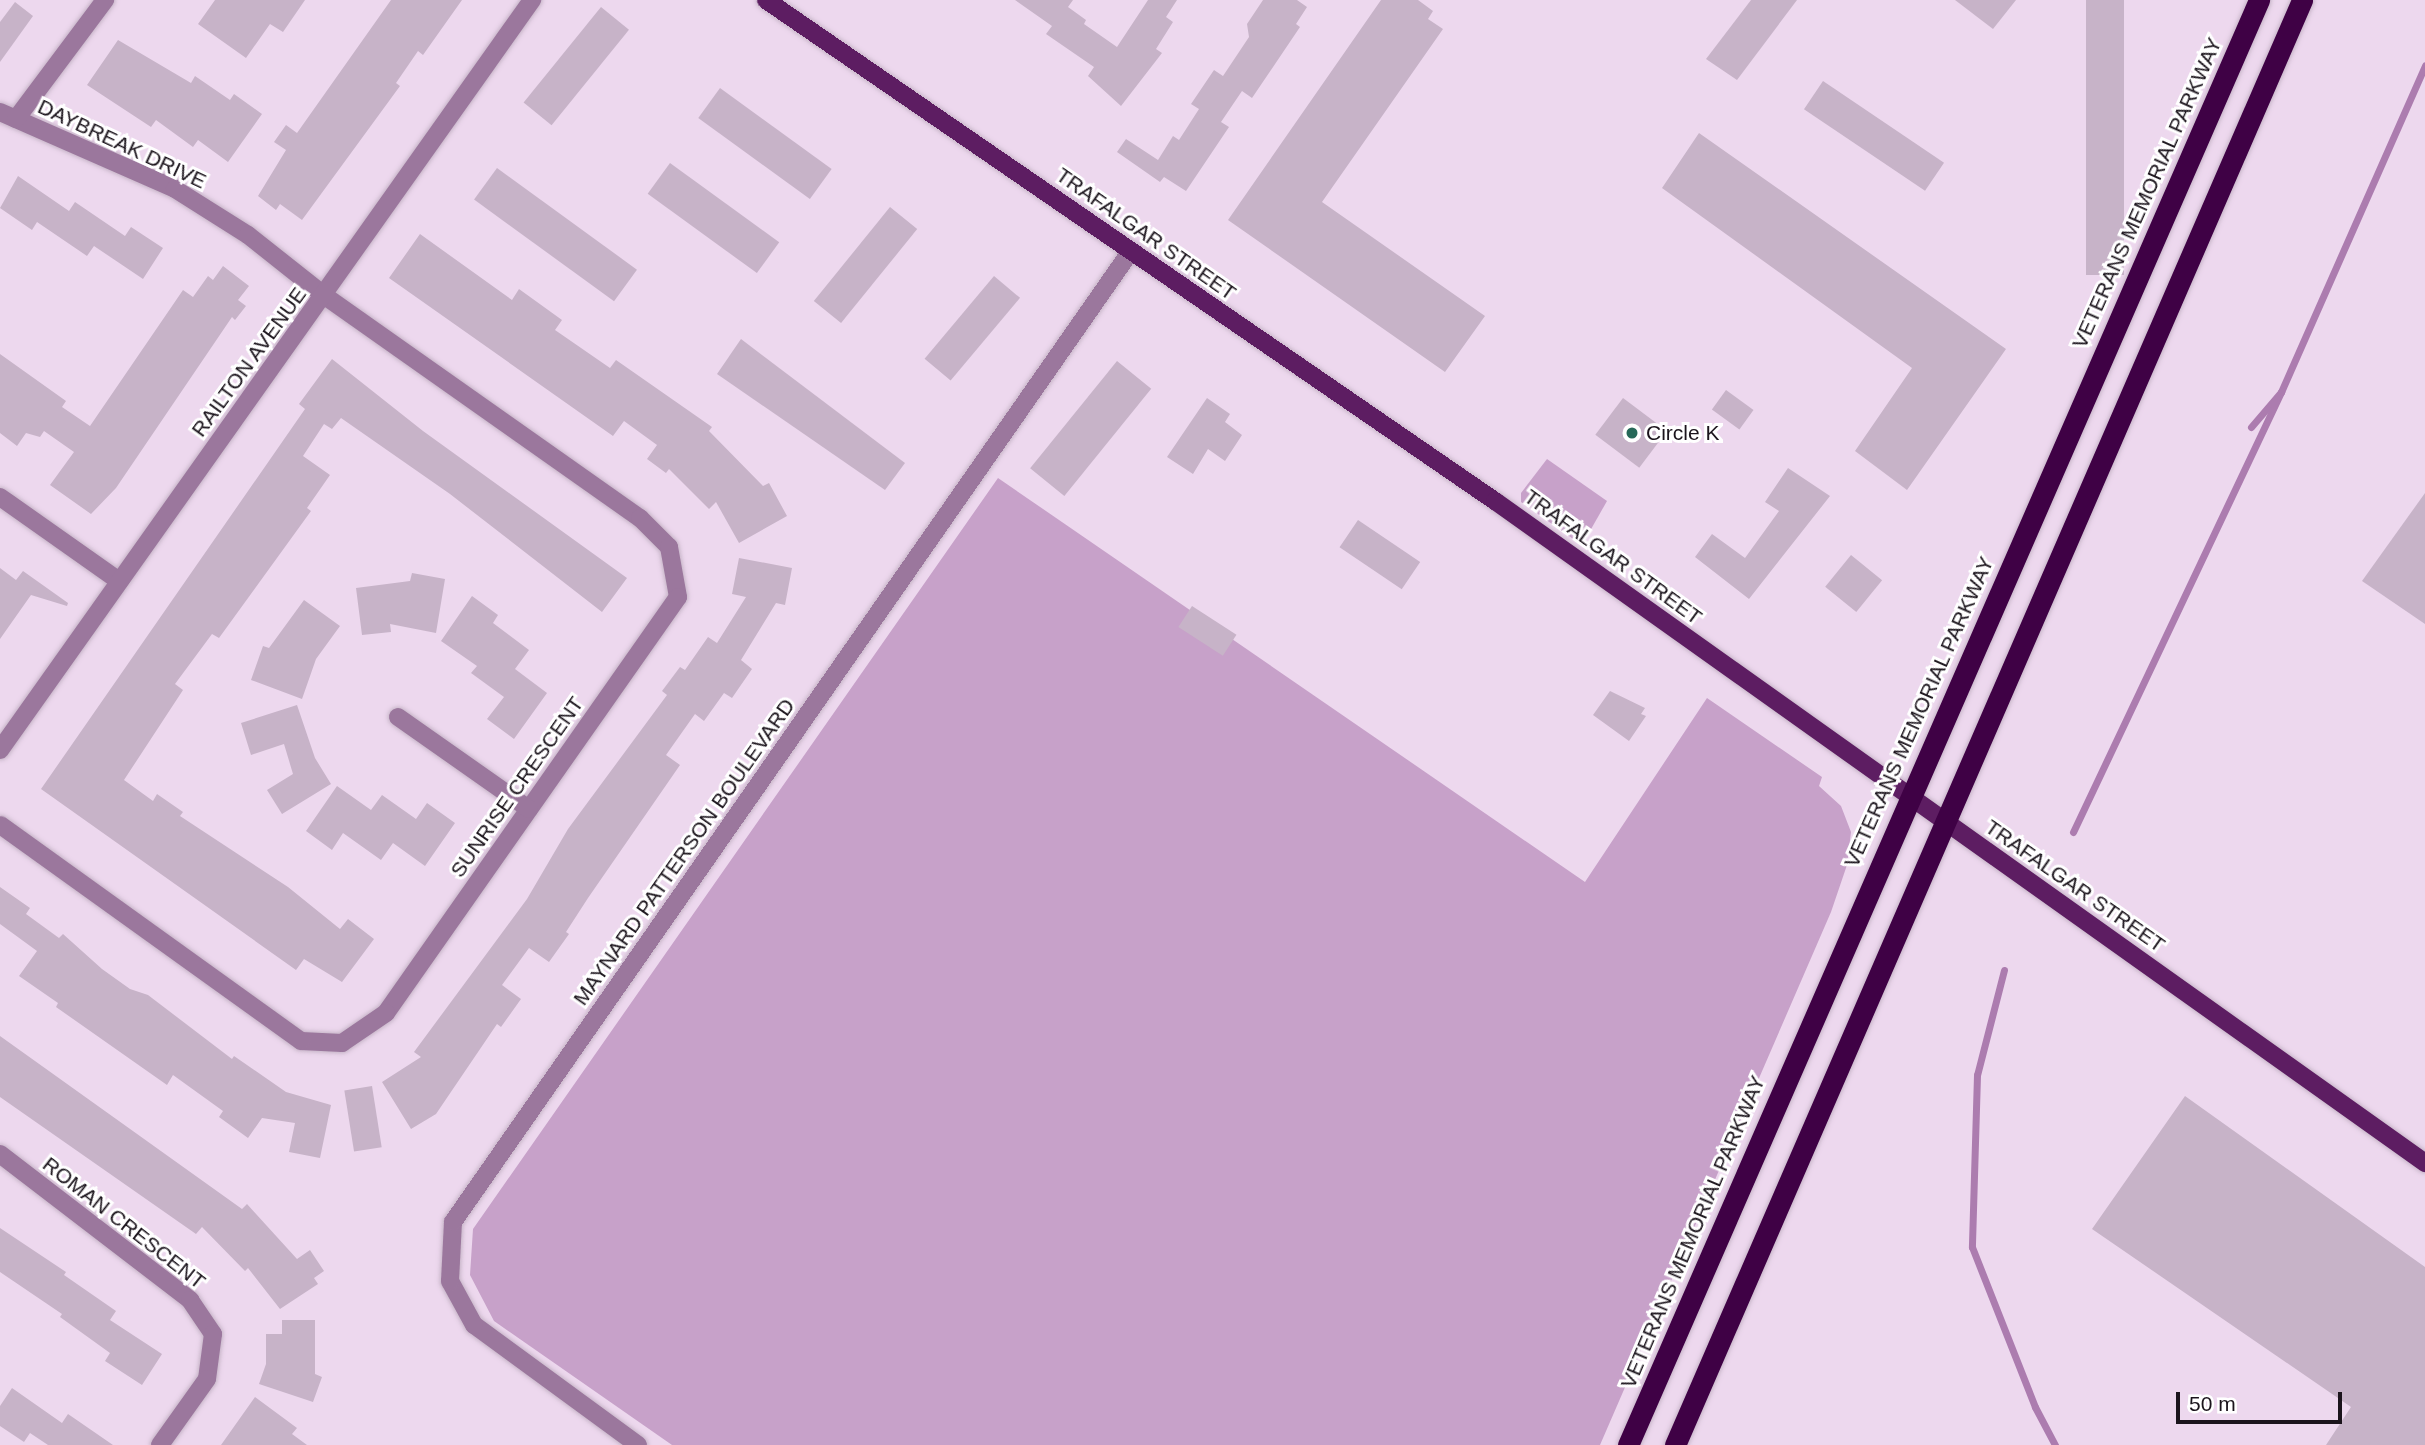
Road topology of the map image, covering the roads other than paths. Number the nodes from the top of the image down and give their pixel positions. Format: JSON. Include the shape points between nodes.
{"nodes":[{"id":1,"x":105,"y":0,"type":"edge"},
{"id":2,"x":532,"y":0,"type":"edge"},
{"id":3,"x":766,"y":0,"type":"edge"},
{"id":4,"x":2259,"y":0,"type":"edge"},
{"id":5,"x":2302,"y":0,"type":"edge"},
{"id":6,"x":8,"y":115,"type":"edge"},
{"id":7,"x":1131,"y":251,"type":"junction"},
{"id":8,"x":325,"y":296,"type":"junction"},
{"id":9,"x":0,"y":497,"type":"edge"},
{"id":10,"x":118,"y":581,"type":"junction"},
{"id":11,"x":398,"y":717,"type":"dead end"},
{"id":12,"x":0,"y":750,"type":"edge"},
{"id":13,"x":1907,"y":797,"type":"junction"},
{"id":14,"x":529,"y":809,"type":"junction"},
{"id":15,"x":1946,"y":823,"type":"junction"},
{"id":16,"x":0,"y":825,"type":"edge"},
{"id":17,"x":0,"y":1154,"type":"edge"},
{"id":18,"x":2425,"y":1163,"type":"edge"},
{"id":19,"x":160,"y":1445,"type":"edge"},
{"id":20,"x":638,"y":1445,"type":"edge"},
{"id":21,"x":1628,"y":1445,"type":"edge"},
{"id":22,"x":1675,"y":1445,"type":"edge"}],
"edges":[{"from":1,"to":6,"type":"street"},
{"from":2,"to":8,"type":"street","name":"RAILTON AVENUE"},
{"from":3,"to":7,"type":"main road","name":"TRAFALGAR STREET"},
{"from":4,"to":13,"type":"highway","name":"VETERANS MEMORIAL PARKWAY"},
{"from":5,"to":15,"type":"highway"},
{"from":6,"to":8,"type":"street","name":"DAYBREAK DRIVE","via":[[175,189],[248,235]]},
{"from":7,"to":13,"type":"main road","name":"TRAFALGAR STREET","via":[[1495,501]]},
{"from":7,"to":20,"type":"street","name":"MAYNARD PATTERSON BOULEVARD","via":[[453,1222],[450,1281],[474,1325]]},
{"from":8,"to":10,"type":"street","name":"RAILTON AVENUE"},
{"from":8,"to":14,"type":"street","name":"SUNRISE CRESCENT","via":[[640,518],[669,547],[678,597]]},
{"from":9,"to":10,"type":"street"},
{"from":10,"to":12,"type":"street","name":"RAILTON AVENUE"},
{"from":11,"to":14,"type":"street"},
{"from":13,"to":15,"type":"main road","name":"TRAFALGAR STREET"},
{"from":13,"to":21,"type":"highway","name":"VETERANS MEMORIAL PARKWAY"},
{"from":14,"to":16,"type":"street","name":"SUNRISE CRESCENT","via":[[386,1013],[342,1043],[301,1041]]},
{"from":15,"to":18,"type":"main road","name":"TRAFALGAR STREET"},
{"from":15,"to":22,"type":"highway"},
{"from":17,"to":19,"type":"street","name":"ROMAN CRESCENT","via":[[190,1300],[213,1334],[207,1379]]}]}
